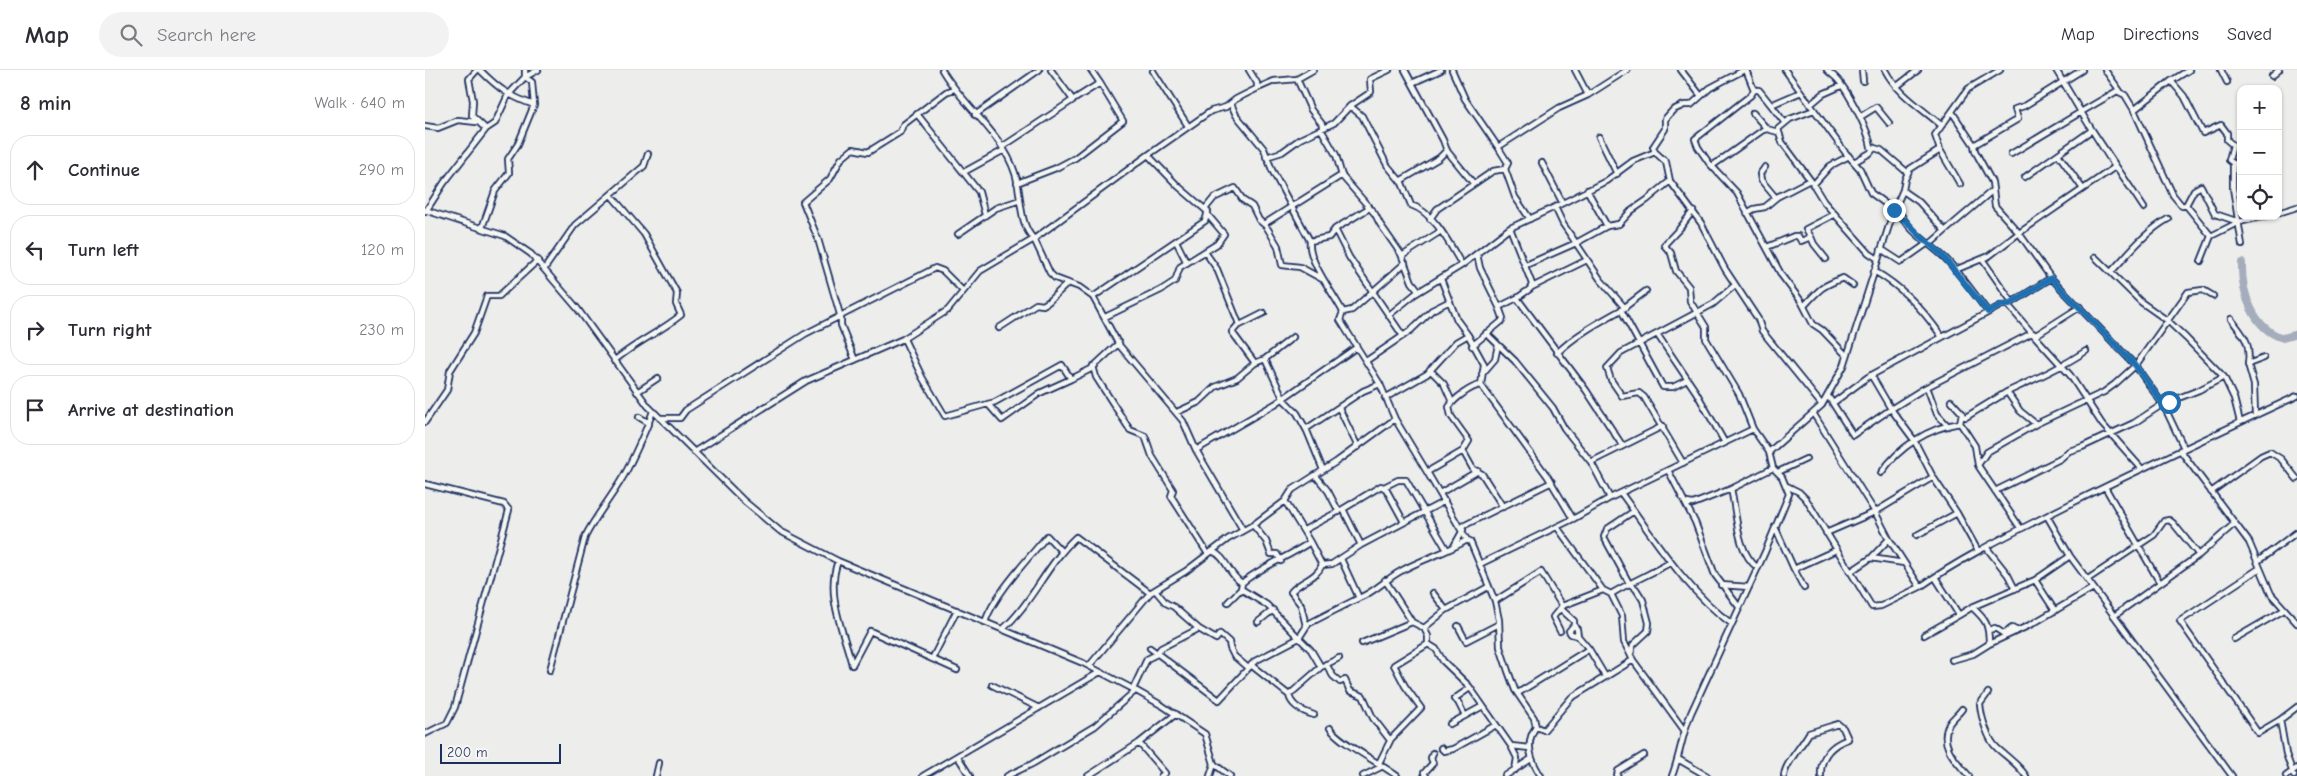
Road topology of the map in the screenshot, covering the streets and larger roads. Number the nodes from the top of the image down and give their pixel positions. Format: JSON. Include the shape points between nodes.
{"nodes":[{"id":1,"x":479,"y":70,"type":"edge"},
{"id":2,"x":525,"y":70,"type":"edge"},
{"id":3,"x":537,"y":70,"type":"edge"},
{"id":4,"x":942,"y":70,"type":"edge"},
{"id":5,"x":1039,"y":70,"type":"edge"},
{"id":6,"x":1051,"y":70,"type":"edge"},
{"id":7,"x":1091,"y":70,"type":"edge"},
{"id":8,"x":1249,"y":70,"type":"edge"},
{"id":9,"x":1313,"y":70,"type":"edge"},
{"id":10,"x":1389,"y":70,"type":"edge"},
{"id":11,"x":1405,"y":70,"type":"edge"},
{"id":12,"x":1441,"y":70,"type":"edge"},
{"id":13,"x":1452,"y":70,"type":"edge"},
{"id":14,"x":1575,"y":70,"type":"edge"},
{"id":15,"x":1627,"y":70,"type":"edge"},
{"id":16,"x":1681,"y":70,"type":"edge"},
{"id":17,"x":1745,"y":70,"type":"edge"},
{"id":18,"x":1785,"y":70,"type":"edge"},
{"id":19,"x":1827,"y":70,"type":"edge"},
{"id":20,"x":1860,"y":70,"type":"edge"},
{"id":21,"x":1885,"y":70,"type":"edge"},
{"id":22,"x":1918,"y":70,"type":"edge"},
{"id":23,"x":2000,"y":70,"type":"edge"},
{"id":24,"x":2056,"y":70,"type":"edge"},
{"id":25,"x":2082,"y":70,"type":"edge"},
{"id":26,"x":2105,"y":70,"type":"edge"},
{"id":27,"x":2189,"y":70,"type":"edge"},
{"id":28,"x":2221,"y":70,"type":"edge"},
{"id":29,"x":2279,"y":70,"type":"edge"},
{"id":30,"x":1153,"y":71,"type":"dead end"},
{"id":31,"x":2272,"y":76,"type":"dead end"},
{"id":32,"x":525,"y":77,"type":"junction"},
{"id":33,"x":1297,"y":79,"type":"junction"},
{"id":34,"x":1863,"y":80,"type":"dead end"},
{"id":35,"x":2171,"y":81,"type":"junction"},
{"id":36,"x":2063,"y":82,"type":"junction"},
{"id":37,"x":2227,"y":82,"type":"dead end"},
{"id":38,"x":1100,"y":83,"type":"junction"},
{"id":39,"x":1412,"y":83,"type":"junction"},
{"id":40,"x":1841,"y":86,"type":"junction"},
{"id":41,"x":1896,"y":87,"type":"junction"},
{"id":42,"x":1257,"y":88,"type":"junction"},
{"id":43,"x":954,"y":90,"type":"junction"},
{"id":44,"x":1754,"y":90,"type":"junction"},
{"id":45,"x":2120,"y":91,"type":"junction"},
{"id":46,"x":1801,"y":92,"type":"junction"},
{"id":47,"x":1588,"y":94,"type":"junction"},
{"id":48,"x":508,"y":95,"type":"junction"},
{"id":49,"x":1701,"y":96,"type":"junction"},
{"id":50,"x":1073,"y":100,"type":"junction"},
{"id":51,"x":1231,"y":104,"type":"junction"},
{"id":52,"x":534,"y":105,"type":"junction"},
{"id":53,"x":1771,"y":105,"type":"junction"},
{"id":54,"x":1811,"y":105,"type":"junction"},
{"id":55,"x":1350,"y":106,"type":"junction"},
{"id":56,"x":1814,"y":110,"type":"junction"},
{"id":57,"x":2134,"y":110,"type":"junction"},
{"id":58,"x":1952,"y":112,"type":"junction"},
{"id":59,"x":2081,"y":112,"type":"junction"},
{"id":60,"x":1753,"y":113,"type":"dead end"},
{"id":61,"x":917,"y":114,"type":"junction"},
{"id":62,"x":975,"y":115,"type":"junction"},
{"id":63,"x":1860,"y":117,"type":"junction"},
{"id":64,"x":476,"y":122,"type":"junction"},
{"id":65,"x":1785,"y":123,"type":"junction"},
{"id":66,"x":1889,"y":124,"type":"dead end"},
{"id":67,"x":1941,"y":125,"type":"junction"},
{"id":68,"x":425,"y":126,"type":"edge"},
{"id":69,"x":1188,"y":126,"type":"junction"},
{"id":70,"x":1322,"y":127,"type":"junction"},
{"id":71,"x":486,"y":129,"type":"junction"},
{"id":72,"x":1767,"y":129,"type":"junction"},
{"id":73,"x":2092,"y":130,"type":"junction"},
{"id":74,"x":1778,"y":132,"type":"junction"},
{"id":75,"x":1599,"y":137,"type":"dead end"},
{"id":76,"x":1974,"y":145,"type":"junction"},
{"id":77,"x":1003,"y":148,"type":"junction"},
{"id":78,"x":1498,"y":148,"type":"junction"},
{"id":79,"x":1874,"y":148,"type":"junction"},
{"id":80,"x":1447,"y":150,"type":"junction"},
{"id":81,"x":1940,"y":150,"type":"junction"},
{"id":82,"x":1655,"y":152,"type":"junction"},
{"id":83,"x":648,"y":154,"type":"dead end"},
{"id":84,"x":2011,"y":154,"type":"dead end"},
{"id":85,"x":2058,"y":154,"type":"junction"},
{"id":86,"x":1148,"y":155,"type":"junction"},
{"id":87,"x":1267,"y":156,"type":"junction"},
{"id":88,"x":1849,"y":156,"type":"junction"},
{"id":89,"x":1855,"y":162,"type":"junction"},
{"id":90,"x":1542,"y":163,"type":"dead end"},
{"id":91,"x":2233,"y":164,"type":"junction"},
{"id":92,"x":2237,"y":165,"type":"edge"},
{"id":93,"x":1712,"y":166,"type":"junction"},
{"id":94,"x":1765,"y":167,"type":"dead end"},
{"id":95,"x":1505,"y":169,"type":"junction"},
{"id":96,"x":964,"y":172,"type":"junction"},
{"id":97,"x":1908,"y":173,"type":"junction"},
{"id":98,"x":1617,"y":174,"type":"junction"},
{"id":99,"x":1342,"y":176,"type":"junction"},
{"id":100,"x":2025,"y":177,"type":"dead end"},
{"id":101,"x":1810,"y":180,"type":"junction"},
{"id":102,"x":1400,"y":181,"type":"junction"},
{"id":103,"x":1670,"y":181,"type":"junction"},
{"id":104,"x":1017,"y":183,"type":"junction"},
{"id":105,"x":1474,"y":184,"type":"junction"},
{"id":106,"x":1961,"y":184,"type":"dead end"},
{"id":107,"x":1813,"y":185,"type":"junction"},
{"id":108,"x":2083,"y":189,"type":"junction"},
{"id":109,"x":1587,"y":190,"type":"junction"},
{"id":110,"x":1993,"y":190,"type":"junction"},
{"id":111,"x":1903,"y":191,"type":"junction"},
{"id":112,"x":611,"y":195,"type":"junction"},
{"id":113,"x":1776,"y":198,"type":"junction"},
{"id":114,"x":1020,"y":200,"type":"junction"},
{"id":115,"x":1562,"y":202,"type":"junction"},
{"id":116,"x":1897,"y":202,"type":"junction"},
{"id":117,"x":2186,"y":206,"type":"junction"},
{"id":118,"x":1293,"y":207,"type":"junction"},
{"id":119,"x":1555,"y":207,"type":"junction"},
{"id":120,"x":2297,"y":207,"type":"edge"},
{"id":121,"x":1369,"y":208,"type":"junction"},
{"id":122,"x":2144,"y":208,"type":"dead end"},
{"id":123,"x":426,"y":210,"type":"edge"},
{"id":124,"x":1693,"y":211,"type":"junction"},
{"id":125,"x":1206,"y":212,"type":"junction"},
{"id":126,"x":1893,"y":212,"type":"junction"},
{"id":127,"x":2282,"y":212,"type":"edge"},
{"id":128,"x":1747,"y":213,"type":"junction"},
{"id":129,"x":1835,"y":214,"type":"junction"},
{"id":130,"x":985,"y":215,"type":"junction"},
{"id":131,"x":1430,"y":219,"type":"junction"},
{"id":132,"x":1530,"y":219,"type":"junction"},
{"id":133,"x":2168,"y":219,"type":"dead end"},
{"id":134,"x":1905,"y":220,"type":"junction"},
{"id":135,"x":2248,"y":220,"type":"edge"},
{"id":136,"x":2239,"y":222,"type":"junction"},
{"id":137,"x":1264,"y":224,"type":"junction"},
{"id":138,"x":1607,"y":226,"type":"junction"},
{"id":139,"x":482,"y":228,"type":"junction"},
{"id":140,"x":1510,"y":228,"type":"junction"},
{"id":141,"x":1335,"y":229,"type":"junction"},
{"id":142,"x":1945,"y":230,"type":"junction"},
{"id":143,"x":1441,"y":231,"type":"junction"},
{"id":144,"x":2019,"y":233,"type":"junction"},
{"id":145,"x":958,"y":234,"type":"dead end"},
{"id":146,"x":2211,"y":236,"type":"junction"},
{"id":147,"x":1811,"y":237,"type":"junction"},
{"id":148,"x":1034,"y":239,"type":"junction"},
{"id":149,"x":1176,"y":241,"type":"junction"},
{"id":150,"x":1310,"y":241,"type":"junction"},
{"id":151,"x":1577,"y":243,"type":"junction"},
{"id":152,"x":1929,"y":244,"type":"junction"},
{"id":153,"x":2242,"y":245,"type":"dead end"},
{"id":154,"x":1767,"y":247,"type":"junction"},
{"id":155,"x":1881,"y":249,"type":"junction"},
{"id":156,"x":1205,"y":252,"type":"junction"},
{"id":157,"x":1477,"y":254,"type":"junction"},
{"id":158,"x":1402,"y":256,"type":"junction"},
{"id":159,"x":2095,"y":257,"type":"dead end"},
{"id":160,"x":1826,"y":259,"type":"dead end"},
{"id":161,"x":1878,"y":259,"type":"junction"},
{"id":162,"x":1982,"y":259,"type":"junction"},
{"id":163,"x":538,"y":260,"type":"junction"},
{"id":164,"x":1587,"y":260,"type":"junction"},
{"id":165,"x":2201,"y":261,"type":"dead end"},
{"id":166,"x":1405,"y":262,"type":"junction"},
{"id":167,"x":1187,"y":263,"type":"junction"},
{"id":168,"x":1462,"y":264,"type":"junction"},
{"id":169,"x":1525,"y":265,"type":"junction"},
{"id":170,"x":545,"y":268,"type":"junction"},
{"id":171,"x":1955,"y":270,"type":"junction"},
{"id":172,"x":1874,"y":271,"type":"junction"},
{"id":173,"x":2111,"y":272,"type":"junction"},
{"id":174,"x":2051,"y":278,"type":"junction"},
{"id":175,"x":1322,"y":279,"type":"junction"},
{"id":176,"x":1441,"y":279,"type":"junction"},
{"id":177,"x":1069,"y":283,"type":"junction"},
{"id":178,"x":1735,"y":285,"type":"junction"},
{"id":179,"x":1853,"y":285,"type":"dead end"},
{"id":180,"x":1532,"y":286,"type":"junction"},
{"id":181,"x":962,"y":290,"type":"junction"},
{"id":182,"x":1419,"y":291,"type":"junction"},
{"id":183,"x":1646,"y":291,"type":"dead end"},
{"id":184,"x":1373,"y":292,"type":"junction"},
{"id":185,"x":2213,"y":296,"type":"dead end"},
{"id":186,"x":1093,"y":297,"type":"junction"},
{"id":187,"x":1517,"y":298,"type":"junction"},
{"id":188,"x":1450,"y":301,"type":"junction"},
{"id":189,"x":2010,"y":303,"type":"junction"},
{"id":190,"x":1804,"y":306,"type":"junction"},
{"id":191,"x":1499,"y":307,"type":"junction"},
{"id":192,"x":2080,"y":307,"type":"junction"},
{"id":193,"x":1623,"y":309,"type":"junction"},
{"id":194,"x":1343,"y":312,"type":"junction"},
{"id":195,"x":1697,"y":312,"type":"junction"},
{"id":196,"x":1988,"y":312,"type":"junction"},
{"id":197,"x":1264,"y":313,"type":"dead end"},
{"id":198,"x":1389,"y":315,"type":"junction"},
{"id":199,"x":841,"y":316,"type":"junction"},
{"id":200,"x":1105,"y":316,"type":"junction"},
{"id":201,"x":2231,"y":319,"type":"dead end"},
{"id":202,"x":2168,"y":321,"type":"junction"},
{"id":203,"x":1237,"y":326,"type":"junction"},
{"id":204,"x":999,"y":328,"type":"dead end"},
{"id":205,"x":1486,"y":333,"type":"junction"},
{"id":206,"x":2031,"y":333,"type":"junction"},
{"id":207,"x":1657,"y":334,"type":"junction"},
{"id":208,"x":1468,"y":335,"type":"junction"},
{"id":209,"x":1403,"y":336,"type":"junction"},
{"id":210,"x":1293,"y":337,"type":"dead end"},
{"id":211,"x":1942,"y":337,"type":"junction"},
{"id":212,"x":904,"y":339,"type":"junction"},
{"id":213,"x":1119,"y":343,"type":"junction"},
{"id":214,"x":1640,"y":344,"type":"junction"},
{"id":215,"x":1472,"y":346,"type":"junction"},
{"id":216,"x":1498,"y":346,"type":"junction"},
{"id":217,"x":1357,"y":347,"type":"junction"},
{"id":218,"x":2086,"y":351,"type":"dead end"},
{"id":219,"x":1557,"y":353,"type":"junction"},
{"id":220,"x":1847,"y":356,"type":"junction"},
{"id":221,"x":2264,"y":358,"type":"dead end"},
{"id":222,"x":1265,"y":359,"type":"junction"},
{"id":223,"x":855,"y":360,"type":"junction"},
{"id":224,"x":614,"y":361,"type":"junction"},
{"id":225,"x":1366,"y":361,"type":"junction"},
{"id":226,"x":1255,"y":363,"type":"junction"},
{"id":227,"x":2248,"y":364,"type":"junction"},
{"id":228,"x":1093,"y":366,"type":"junction"},
{"id":229,"x":2136,"y":366,"type":"junction"},
{"id":230,"x":2062,"y":367,"type":"junction"},
{"id":231,"x":1430,"y":370,"type":"junction"},
{"id":232,"x":1482,"y":374,"type":"junction"},
{"id":233,"x":1871,"y":375,"type":"junction"},
{"id":234,"x":2224,"y":377,"type":"junction"},
{"id":235,"x":658,"y":378,"type":"dead end"},
{"id":236,"x":1071,"y":379,"type":"junction"},
{"id":237,"x":1687,"y":380,"type":"junction"},
{"id":238,"x":1380,"y":384,"type":"junction"},
{"id":239,"x":1481,"y":385,"type":"junction"},
{"id":240,"x":1927,"y":387,"type":"junction"},
{"id":241,"x":637,"y":392,"type":"junction"},
{"id":242,"x":2007,"y":392,"type":"junction"},
{"id":243,"x":1828,"y":396,"type":"junction"},
{"id":244,"x":2297,"y":396,"type":"edge"},
{"id":245,"x":1385,"y":398,"type":"junction"},
{"id":246,"x":1283,"y":399,"type":"junction"},
{"id":247,"x":2085,"y":400,"type":"junction"},
{"id":248,"x":1951,"y":401,"type":"dead end"},
{"id":249,"x":1452,"y":402,"type":"junction"},
{"id":250,"x":1833,"y":403,"type":"junction"},
{"id":251,"x":988,"y":404,"type":"junction"},
{"id":252,"x":2163,"y":404,"type":"junction"},
{"id":253,"x":1822,"y":405,"type":"junction"},
{"id":254,"x":1339,"y":408,"type":"junction"},
{"id":255,"x":1891,"y":409,"type":"junction"},
{"id":256,"x":653,"y":411,"type":"junction"},
{"id":257,"x":1177,"y":412,"type":"junction"},
{"id":258,"x":1813,"y":412,"type":"junction"},
{"id":259,"x":2255,"y":415,"type":"junction"},
{"id":260,"x":1962,"y":416,"type":"junction"},
{"id":261,"x":639,"y":417,"type":"dead end"},
{"id":262,"x":660,"y":418,"type":"junction"},
{"id":263,"x":1395,"y":419,"type":"junction"},
{"id":264,"x":425,"y":422,"type":"edge"},
{"id":265,"x":2240,"y":422,"type":"junction"},
{"id":266,"x":649,"y":423,"type":"junction"},
{"id":267,"x":1960,"y":423,"type":"junction"},
{"id":268,"x":2036,"y":424,"type":"junction"},
{"id":269,"x":1663,"y":426,"type":"junction"},
{"id":270,"x":1947,"y":426,"type":"junction"},
{"id":271,"x":1753,"y":428,"type":"junction"},
{"id":272,"x":1306,"y":429,"type":"junction"},
{"id":273,"x":2110,"y":433,"type":"junction"},
{"id":274,"x":1914,"y":440,"type":"junction"},
{"id":275,"x":1725,"y":443,"type":"junction"},
{"id":276,"x":1622,"y":445,"type":"junction"},
{"id":277,"x":1358,"y":447,"type":"junction"},
{"id":278,"x":2182,"y":449,"type":"junction"},
{"id":279,"x":1196,"y":450,"type":"junction"},
{"id":280,"x":1463,"y":451,"type":"junction"},
{"id":281,"x":693,"y":452,"type":"junction"},
{"id":282,"x":1769,"y":452,"type":"junction"},
{"id":283,"x":1806,"y":459,"type":"dead end"},
{"id":284,"x":1591,"y":462,"type":"junction"},
{"id":285,"x":1683,"y":463,"type":"junction"},
{"id":286,"x":1978,"y":465,"type":"junction"},
{"id":287,"x":1773,"y":468,"type":"junction"},
{"id":288,"x":2141,"y":469,"type":"junction"},
{"id":289,"x":1323,"y":470,"type":"junction"},
{"id":290,"x":1668,"y":470,"type":"junction"},
{"id":291,"x":1478,"y":471,"type":"junction"},
{"id":292,"x":1427,"y":472,"type":"junction"},
{"id":293,"x":1778,"y":472,"type":"junction"},
{"id":294,"x":1881,"y":473,"type":"dead end"},
{"id":295,"x":1316,"y":476,"type":"junction"},
{"id":296,"x":1933,"y":477,"type":"junction"},
{"id":297,"x":2297,"y":479,"type":"edge"},
{"id":298,"x":1552,"y":482,"type":"junction"},
{"id":299,"x":425,"y":484,"type":"edge"},
{"id":300,"x":1787,"y":486,"type":"junction"},
{"id":301,"x":1384,"y":487,"type":"junction"},
{"id":302,"x":2105,"y":487,"type":"junction"},
{"id":303,"x":1731,"y":489,"type":"junction"},
{"id":304,"x":1995,"y":491,"type":"junction"},
{"id":305,"x":2211,"y":492,"type":"junction"},
{"id":306,"x":1440,"y":493,"type":"junction"},
{"id":307,"x":1621,"y":493,"type":"junction"},
{"id":308,"x":1610,"y":498,"type":"junction"},
{"id":309,"x":1285,"y":501,"type":"junction"},
{"id":310,"x":1445,"y":501,"type":"junction"},
{"id":311,"x":1687,"y":504,"type":"junction"},
{"id":312,"x":1503,"y":507,"type":"junction"},
{"id":313,"x":1341,"y":511,"type":"junction"},
{"id":314,"x":1634,"y":511,"type":"junction"},
{"id":315,"x":1424,"y":512,"type":"junction"},
{"id":316,"x":1875,"y":512,"type":"junction"},
{"id":317,"x":1957,"y":513,"type":"junction"},
{"id":318,"x":2047,"y":516,"type":"junction"},
{"id":319,"x":1573,"y":519,"type":"junction"},
{"id":320,"x":1404,"y":522,"type":"junction"},
{"id":321,"x":2234,"y":524,"type":"junction"},
{"id":322,"x":1253,"y":525,"type":"junction"},
{"id":323,"x":1557,"y":527,"type":"junction"},
{"id":324,"x":1775,"y":527,"type":"junction"},
{"id":325,"x":1462,"y":529,"type":"junction"},
{"id":326,"x":2021,"y":529,"type":"junction"},
{"id":327,"x":1243,"y":530,"type":"junction"},
{"id":328,"x":1304,"y":530,"type":"junction"},
{"id":329,"x":1826,"y":532,"type":"junction"},
{"id":330,"x":2297,"y":532,"type":"edge"},
{"id":331,"x":1917,"y":535,"type":"dead end"},
{"id":332,"x":1889,"y":539,"type":"junction"},
{"id":333,"x":1467,"y":540,"type":"junction"},
{"id":334,"x":1310,"y":542,"type":"junction"},
{"id":335,"x":2137,"y":544,"type":"junction"},
{"id":336,"x":1361,"y":545,"type":"junction"},
{"id":337,"x":1986,"y":547,"type":"junction"},
{"id":338,"x":1453,"y":548,"type":"junction"},
{"id":339,"x":1447,"y":550,"type":"junction"},
{"id":340,"x":1836,"y":550,"type":"junction"},
{"id":341,"x":1061,"y":551,"type":"junction"},
{"id":342,"x":1977,"y":552,"type":"junction"},
{"id":343,"x":1210,"y":553,"type":"junction"},
{"id":344,"x":2199,"y":555,"type":"junction"},
{"id":345,"x":2070,"y":556,"type":"junction"},
{"id":346,"x":1871,"y":558,"type":"junction"},
{"id":347,"x":1341,"y":559,"type":"junction"},
{"id":348,"x":837,"y":561,"type":"junction"},
{"id":349,"x":1281,"y":561,"type":"junction"},
{"id":350,"x":2258,"y":561,"type":"junction"},
{"id":351,"x":1671,"y":562,"type":"junction"},
{"id":352,"x":1904,"y":563,"type":"junction"},
{"id":353,"x":1480,"y":564,"type":"junction"},
{"id":354,"x":1322,"y":565,"type":"junction"},
{"id":355,"x":1757,"y":568,"type":"junction"},
{"id":356,"x":2260,"y":568,"type":"junction"},
{"id":357,"x":1794,"y":570,"type":"junction"},
{"id":358,"x":1850,"y":572,"type":"junction"},
{"id":359,"x":1935,"y":577,"type":"junction"},
{"id":360,"x":2088,"y":579,"type":"junction"},
{"id":361,"x":1385,"y":580,"type":"junction"},
{"id":362,"x":2035,"y":580,"type":"junction"},
{"id":363,"x":1242,"y":583,"type":"junction"},
{"id":364,"x":1629,"y":583,"type":"junction"},
{"id":365,"x":2160,"y":583,"type":"junction"},
{"id":366,"x":1721,"y":585,"type":"junction"},
{"id":367,"x":1488,"y":587,"type":"junction"},
{"id":368,"x":1749,"y":587,"type":"junction"},
{"id":369,"x":1920,"y":587,"type":"junction"},
{"id":370,"x":1804,"y":588,"type":"dead end"},
{"id":371,"x":2093,"y":588,"type":"junction"},
{"id":372,"x":2015,"y":589,"type":"junction"},
{"id":373,"x":1241,"y":590,"type":"junction"},
{"id":374,"x":1603,"y":590,"type":"junction"},
{"id":375,"x":1153,"y":591,"type":"junction"},
{"id":376,"x":1433,"y":593,"type":"dead end"},
{"id":377,"x":1611,"y":594,"type":"junction"},
{"id":378,"x":1359,"y":598,"type":"junction"},
{"id":379,"x":1495,"y":601,"type":"junction"},
{"id":380,"x":1228,"y":602,"type":"dead end"},
{"id":381,"x":1562,"y":606,"type":"junction"},
{"id":382,"x":1739,"y":607,"type":"junction"},
{"id":383,"x":1973,"y":607,"type":"junction"},
{"id":384,"x":957,"y":610,"type":"junction"},
{"id":385,"x":1273,"y":610,"type":"junction"},
{"id":386,"x":1446,"y":610,"type":"junction"},
{"id":387,"x":2284,"y":610,"type":"junction"},
{"id":388,"x":2055,"y":611,"type":"junction"},
{"id":389,"x":1959,"y":615,"type":"junction"},
{"id":390,"x":2113,"y":616,"type":"junction"},
{"id":391,"x":985,"y":622,"type":"junction"},
{"id":392,"x":1258,"y":622,"type":"dead end"},
{"id":393,"x":1412,"y":622,"type":"junction"},
{"id":394,"x":1499,"y":624,"type":"junction"},
{"id":395,"x":1732,"y":624,"type":"junction"},
{"id":396,"x":2297,"y":624,"type":"edge"},
{"id":397,"x":1306,"y":626,"type":"junction"},
{"id":398,"x":1458,"y":626,"type":"dead end"},
{"id":399,"x":1423,"y":628,"type":"junction"},
{"id":400,"x":1003,"y":629,"type":"junction"},
{"id":401,"x":1198,"y":629,"type":"junction"},
{"id":402,"x":1989,"y":630,"type":"junction"},
{"id":403,"x":2017,"y":630,"type":"junction"},
{"id":404,"x":1560,"y":631,"type":"dead end"},
{"id":405,"x":1924,"y":634,"type":"dead end"},
{"id":406,"x":1299,"y":638,"type":"junction"},
{"id":407,"x":2234,"y":639,"type":"dead end"},
{"id":408,"x":1362,"y":643,"type":"dead end"},
{"id":409,"x":1428,"y":644,"type":"junction"},
{"id":410,"x":1989,"y":644,"type":"junction"},
{"id":411,"x":1150,"y":648,"type":"dead end"},
{"id":412,"x":1589,"y":649,"type":"junction"},
{"id":413,"x":1631,"y":653,"type":"junction"},
{"id":414,"x":1157,"y":654,"type":"junction"},
{"id":415,"x":1339,"y":658,"type":"dead end"},
{"id":416,"x":932,"y":659,"type":"junction"},
{"id":417,"x":1633,"y":660,"type":"junction"},
{"id":418,"x":1952,"y":660,"type":"dead end"},
{"id":419,"x":1323,"y":665,"type":"junction"},
{"id":420,"x":1089,"y":666,"type":"junction"},
{"id":421,"x":1249,"y":667,"type":"junction"},
{"id":422,"x":550,"y":670,"type":"dead end"},
{"id":423,"x":957,"y":670,"type":"dead end"},
{"id":424,"x":1100,"y":672,"type":"junction"},
{"id":425,"x":1605,"y":676,"type":"junction"},
{"id":426,"x":992,"y":685,"type":"dead end"},
{"id":427,"x":1470,"y":688,"type":"junction"},
{"id":428,"x":1134,"y":690,"type":"junction"},
{"id":429,"x":1518,"y":693,"type":"junction"},
{"id":430,"x":1988,"y":693,"type":"dead end"},
{"id":431,"x":1289,"y":695,"type":"junction"},
{"id":432,"x":1483,"y":706,"type":"junction"},
{"id":433,"x":2297,"y":707,"type":"edge"},
{"id":434,"x":1039,"y":708,"type":"junction"},
{"id":435,"x":1963,"y":709,"type":"dead end"},
{"id":436,"x":1176,"y":714,"type":"junction"},
{"id":437,"x":1314,"y":716,"type":"dead end"},
{"id":438,"x":1465,"y":716,"type":"junction"},
{"id":439,"x":2279,"y":720,"type":"junction"},
{"id":440,"x":1450,"y":724,"type":"dead end"},
{"id":441,"x":1496,"y":725,"type":"junction"},
{"id":442,"x":1536,"y":727,"type":"junction"},
{"id":443,"x":1330,"y":728,"type":"dead end"},
{"id":444,"x":1684,"y":730,"type":"junction"},
{"id":445,"x":425,"y":734,"type":"edge"},
{"id":446,"x":1391,"y":740,"type":"junction"},
{"id":447,"x":1139,"y":743,"type":"junction"},
{"id":448,"x":1511,"y":746,"type":"junction"},
{"id":449,"x":1441,"y":748,"type":"dead end"},
{"id":450,"x":1530,"y":748,"type":"junction"},
{"id":451,"x":1433,"y":753,"type":"dead end"},
{"id":452,"x":1644,"y":755,"type":"dead end"},
{"id":453,"x":959,"y":757,"type":"junction"},
{"id":454,"x":1531,"y":759,"type":"junction"},
{"id":455,"x":1679,"y":759,"type":"junction"},
{"id":456,"x":659,"y":763,"type":"dead end"},
{"id":457,"x":1214,"y":764,"type":"junction"},
{"id":458,"x":1381,"y":765,"type":"junction"},
{"id":459,"x":2297,"y":768,"type":"edge"},
{"id":460,"x":1515,"y":770,"type":"junction"},
{"id":461,"x":2293,"y":774,"type":"edge"},
{"id":462,"x":656,"y":776,"type":"edge"},
{"id":463,"x":923,"y":776,"type":"edge"},
{"id":464,"x":970,"y":776,"type":"edge"},
{"id":465,"x":1007,"y":776,"type":"edge"},
{"id":466,"x":1088,"y":776,"type":"edge"},
{"id":467,"x":1161,"y":776,"type":"edge"},
{"id":468,"x":1211,"y":776,"type":"edge"},
{"id":469,"x":1230,"y":776,"type":"edge"},
{"id":470,"x":1363,"y":776,"type":"edge"},
{"id":471,"x":1397,"y":776,"type":"edge"},
{"id":472,"x":1426,"y":776,"type":"edge"},
{"id":473,"x":1505,"y":776,"type":"edge"},
{"id":474,"x":1541,"y":776,"type":"edge"},
{"id":475,"x":1617,"y":776,"type":"edge"},
{"id":476,"x":1672,"y":776,"type":"edge"},
{"id":477,"x":1707,"y":776,"type":"edge"},
{"id":478,"x":1784,"y":776,"type":"edge"},
{"id":479,"x":1821,"y":776,"type":"edge"},
{"id":480,"x":1969,"y":776,"type":"edge"},
{"id":481,"x":2026,"y":776,"type":"edge"},
{"id":482,"x":2232,"y":776,"type":"edge"},
{"id":483,"x":2286,"y":776,"type":"edge"}],
"edges":[{"from":1,"to":48,"type":"street"},
{"from":1,"to":64,"type":"street","via":[[469,79],[472,116]]},
{"from":2,"to":32,"type":"street"},
{"from":3,"to":32,"type":"street"},
{"from":4,"to":43,"type":"street"},
{"from":5,"to":62,"type":"street"},
{"from":6,"to":50,"type":"street"},
{"from":7,"to":38,"type":"street"},
{"from":8,"to":42,"type":"street"},
{"from":9,"to":33,"type":"street"},
{"from":10,"to":55,"type":"street","via":[[1370,79],[1371,92]]},
{"from":11,"to":39,"type":"street"},
{"from":12,"to":39,"type":"street"},
{"from":13,"to":78,"type":"street","via":[[1465,99]]},
{"from":14,"to":47,"type":"street"},
{"from":15,"to":47,"type":"street"},
{"from":16,"to":49,"type":"street"},
{"from":17,"to":44,"type":"street"},
{"from":17,"to":49,"type":"street"},
{"from":18,"to":46,"type":"street"},
{"from":19,"to":40,"type":"street"},
{"from":20,"to":34,"type":"street"},
{"from":21,"to":41,"type":"street"},
{"from":22,"to":41,"type":"street"},
{"from":23,"to":58,"type":"street","via":[[1968,90]]},
{"from":24,"to":36,"type":"street"},
{"from":25,"to":36,"type":"street"},
{"from":26,"to":45,"type":"street"},
{"from":27,"to":35,"type":"street"},
{"from":28,"to":37,"type":"street"},
{"from":29,"to":31,"type":"street"},
{"from":30,"to":69,"type":"street"},
{"from":32,"to":48,"type":"street"},
{"from":32,"to":52,"type":"street","via":[[532,82]]},
{"from":33,"to":42,"type":"street","via":[[1274,81]]},
{"from":33,"to":70,"type":"street"},
{"from":35,"to":57,"type":"street"},
{"from":35,"to":91,"type":"street","via":[[2184,96],[2203,132],[2221,125],[2227,133],[2227,140],[2233,145],[2229,160]]},
{"from":36,"to":59,"type":"street"},
{"from":36,"to":76,"type":"street","via":[[2015,109],[2018,119]]},
{"from":38,"to":50,"type":"street"},
{"from":38,"to":104,"type":"street","via":[[1123,121],[1075,158]]},
{"from":39,"to":80,"type":"street"},
{"from":40,"to":54,"type":"street","via":[[1823,94]]},
{"from":40,"to":63,"type":"street"},
{"from":41,"to":67,"type":"street"},
{"from":42,"to":51,"type":"street"},
{"from":43,"to":61,"type":"street","via":[[946,92]]},
{"from":43,"to":62,"type":"street"},
{"from":44,"to":53,"type":"street","via":[[1759,90]]},
{"from":44,"to":93,"type":"street","via":[[1695,139]]},
{"from":45,"to":57,"type":"street"},
{"from":45,"to":59,"type":"street"},
{"from":46,"to":53,"type":"street"},
{"from":46,"to":54,"type":"street"},
{"from":47,"to":78,"type":"street","via":[[1559,108]]},
{"from":48,"to":52,"type":"street"},
{"from":48,"to":71,"type":"street","via":[[495,123]]},
{"from":49,"to":82,"type":"street","via":[[1691,105],[1673,110],[1665,119],[1665,129],[1653,146]]},
{"from":50,"to":77,"type":"street"},
{"from":51,"to":69,"type":"street","via":[[1211,111]]},
{"from":51,"to":87,"type":"street"},
{"from":52,"to":139,"type":"street","via":[[508,159],[509,173],[495,191]]},
{"from":53,"to":65,"type":"street"},
{"from":54,"to":56,"type":"street"},
{"from":55,"to":70,"type":"street","via":[[1335,123]]},
{"from":55,"to":102,"type":"street","via":[[1362,116],[1387,165]]},
{"from":56,"to":65,"type":"street"},
{"from":56,"to":88,"type":"street"},
{"from":57,"to":117,"type":"street","via":[[2175,199]]},
{"from":58,"to":67,"type":"street"},
{"from":58,"to":76,"type":"street"},
{"from":59,"to":73,"type":"street"},
{"from":59,"to":84,"type":"street"},
{"from":60,"to":72,"type":"street"},
{"from":61,"to":96,"type":"street"},
{"from":61,"to":199,"type":"street","via":[[903,125],[901,132],[868,152],[853,149],[841,159],[830,179],[803,202]]},
{"from":62,"to":77,"type":"street"},
{"from":63,"to":66,"type":"street","via":[[1876,107]]},
{"from":63,"to":79,"type":"street"},
{"from":64,"to":68,"type":"street","via":[[458,120],[438,128]]},
{"from":64,"to":71,"type":"street"},
{"from":65,"to":74,"type":"street"},
{"from":67,"to":81,"type":"street","via":[[1935,135]]},
{"from":69,"to":86,"type":"street"},
{"from":70,"to":87,"type":"street","via":[[1282,152]]},
{"from":70,"to":99,"type":"street"},
{"from":71,"to":123,"type":"street"},
{"from":72,"to":74,"type":"street"},
{"from":72,"to":93,"type":"street"},
{"from":73,"to":85,"type":"street"},
{"from":73,"to":108,"type":"street","via":[[2115,167]]},
{"from":73,"to":122,"type":"street"},
{"from":74,"to":101,"type":"street"},
{"from":75,"to":98,"type":"street"},
{"from":76,"to":110,"type":"street"},
{"from":77,"to":96,"type":"street"},
{"from":77,"to":104,"type":"street"},
{"from":78,"to":95,"type":"street","via":[[1508,163]]},
{"from":79,"to":89,"type":"street"},
{"from":79,"to":97,"type":"street"},
{"from":80,"to":102,"type":"street"},
{"from":80,"to":105,"type":"street"},
{"from":81,"to":97,"type":"street"},
{"from":81,"to":106,"type":"street"},
{"from":82,"to":98,"type":"street","via":[[1633,161]]},
{"from":82,"to":103,"type":"street","via":[[1666,162]]},
{"from":83,"to":112,"type":"street","via":[[644,166]]},
{"from":85,"to":100,"type":"street"},
{"from":85,"to":108,"type":"street"},
{"from":86,"to":125,"type":"street"},
{"from":86,"to":148,"type":"street"},
{"from":87,"to":118,"type":"street"},
{"from":88,"to":89,"type":"street"},
{"from":88,"to":107,"type":"street","via":[[1830,166]]},
{"from":89,"to":126,"type":"street","via":[[1871,193]]},
{"from":90,"to":115,"type":"street"},
{"from":91,"to":92,"type":"street"},
{"from":91,"to":136,"type":"street"},
{"from":93,"to":128,"type":"street","via":[[1737,192]]},
{"from":94,"to":113,"type":"street","via":[[1760,174],[1761,180]]},
{"from":95,"to":105,"type":"street","via":[[1493,171]]},
{"from":95,"to":132,"type":"street","via":[[1515,197]]},
{"from":96,"to":130,"type":"street","via":[[979,192]]},
{"from":97,"to":111,"type":"street"},
{"from":98,"to":109,"type":"street"},
{"from":99,"to":118,"type":"street"},
{"from":99,"to":121,"type":"street"},
{"from":101,"to":107,"type":"street"},
{"from":101,"to":113,"type":"street"},
{"from":102,"to":131,"type":"street","via":[[1411,205]]},
{"from":103,"to":124,"type":"street"},
{"from":103,"to":138,"type":"street","via":[[1619,224]]},
{"from":104,"to":114,"type":"street"},
{"from":105,"to":131,"type":"street","via":[[1437,209]]},
{"from":107,"to":129,"type":"street"},
{"from":108,"to":144,"type":"street"},
{"from":109,"to":115,"type":"street"},
{"from":109,"to":138,"type":"street"},
{"from":110,"to":142,"type":"street"},
{"from":110,"to":144,"type":"street","via":[[1995,206]]},
{"from":111,"to":116,"type":"street"},
{"from":111,"to":142,"type":"street","via":[[1919,202]]},
{"from":112,"to":170,"type":"street","via":[[575,225]]},
{"from":112,"to":224,"type":"street","via":[[644,234],[677,293],[676,304],[681,315]]},
{"from":113,"to":128,"type":"street","via":[[1765,207]]},
{"from":114,"to":130,"type":"street"},
{"from":114,"to":148,"type":"street"},
{"from":115,"to":119,"type":"street"},
{"from":116,"to":126,"type":"street"},
{"from":116,"to":134,"type":"street"},
{"from":117,"to":136,"type":"street","via":[[2194,190],[2201,186],[2215,214]]},
{"from":117,"to":146,"type":"street"},
{"from":118,"to":137,"type":"street"},
{"from":118,"to":150,"type":"street"},
{"from":119,"to":132,"type":"street"},
{"from":119,"to":151,"type":"street"},
{"from":120,"to":127,"type":"street"},
{"from":121,"to":141,"type":"street"},
{"from":121,"to":158,"type":"street"},
{"from":123,"to":139,"type":"street"},
{"from":124,"to":178,"type":"street"},
{"from":124,"to":195,"type":"street","via":[[1664,245],[1671,253],[1676,271],[1689,287],[1690,301]]},
{"from":125,"to":137,"type":"street","via":[[1214,198],[1235,188]]},
{"from":125,"to":149,"type":"street","via":[[1205,221]]},
{"from":125,"to":156,"type":"street","via":[[1224,234]]},
{"from":126,"to":134,"type":"street"},
{"from":126,"to":155,"type":"street"},
{"from":128,"to":154,"type":"street"},
{"from":129,"to":147,"type":"street","via":[[1807,229]]},
{"from":129,"to":161,"type":"street"},
{"from":130,"to":145,"type":"street"},
{"from":131,"to":143,"type":"street"},
{"from":132,"to":140,"type":"street"},
{"from":133,"to":173,"type":"street","via":[[2155,226]]},
{"from":134,"to":152,"type":"street"},
{"from":135,"to":136,"type":"street"},
{"from":136,"to":146,"type":"street"},
{"from":136,"to":153,"type":"street"},
{"from":137,"to":175,"type":"street","via":[[1278,246],[1282,265],[1300,266]]},
{"from":138,"to":151,"type":"street"},
{"from":139,"to":163,"type":"street","via":[[513,240]]},
{"from":140,"to":157,"type":"street"},
{"from":140,"to":169,"type":"street"},
{"from":141,"to":150,"type":"street","via":[[1329,237]]},
{"from":141,"to":184,"type":"street"},
{"from":142,"to":152,"type":"street"},
{"from":143,"to":158,"type":"street"},
{"from":143,"to":168,"type":"street"},
{"from":144,"to":162,"type":"street"},
{"from":144,"to":174,"type":"street"},
{"from":146,"to":165,"type":"street"},
{"from":147,"to":154,"type":"street","via":[[1801,241],[1794,236]]},
{"from":147,"to":160,"type":"street"},
{"from":148,"to":177,"type":"street","via":[[1050,273]]},
{"from":148,"to":181,"type":"street","via":[[980,271]]},
{"from":149,"to":167,"type":"street"},
{"from":149,"to":186,"type":"street"},
{"from":150,"to":175,"type":"street","via":[[1309,248]]},
{"from":151,"to":164,"type":"street"},
{"from":151,"to":169,"type":"street"},
{"from":152,"to":155,"type":"street","via":[[1901,262]]},
{"from":152,"to":171,"type":"street"},
{"from":154,"to":190,"type":"street","via":[[1782,276]]},
{"from":155,"to":161,"type":"street"},
{"from":156,"to":167,"type":"street"},
{"from":156,"to":203,"type":"street","via":[[1217,269],[1239,324]]},
{"from":157,"to":168,"type":"street"},
{"from":157,"to":191,"type":"street","via":[[1480,268]]},
{"from":158,"to":166,"type":"street"},
{"from":159,"to":173,"type":"street"},
{"from":161,"to":172,"type":"street"},
{"from":162,"to":171,"type":"street"},
{"from":162,"to":189,"type":"street"},
{"from":163,"to":170,"type":"street"},
{"from":163,"to":264,"type":"street","via":[[499,296],[487,296],[473,333],[450,371],[447,390]]},
{"from":164,"to":180,"type":"street"},
{"from":164,"to":193,"type":"street"},
{"from":166,"to":182,"type":"street"},
{"from":166,"to":184,"type":"street"},
{"from":167,"to":200,"type":"street","via":[[1180,268],[1175,281]]},
{"from":168,"to":176,"type":"street"},
{"from":169,"to":180,"type":"street"},
{"from":170,"to":224,"type":"street"},
{"from":171,"to":196,"type":"street"},
{"from":172,"to":211,"type":"street","via":[[1886,277],[1919,306]]},
{"from":172,"to":220,"type":"street"},
{"from":173,"to":202,"type":"street","via":[[2141,302]]},
{"from":174,"to":189,"type":"street"},
{"from":174,"to":192,"type":"street"},
{"from":175,"to":194,"type":"street"},
{"from":176,"to":182,"type":"street"},
{"from":176,"to":188,"type":"street"},
{"from":177,"to":186,"type":"street"},
{"from":177,"to":204,"type":"street","via":[[1043,305],[1036,304]]},
{"from":178,"to":195,"type":"street","via":[[1724,296]]},
{"from":178,"to":253,"type":"street","via":[[1758,319],[1762,331]]},
{"from":179,"to":190,"type":"street","via":[[1843,278],[1832,281],[1814,293]]},
{"from":180,"to":187,"type":"street"},
{"from":181,"to":199,"type":"street","via":[[943,270],[935,268]]},
{"from":181,"to":212,"type":"street","via":[[948,310]]},
{"from":182,"to":198,"type":"street"},
{"from":183,"to":193,"type":"street"},
{"from":184,"to":194,"type":"street","via":[[1351,310]]},
{"from":184,"to":198,"type":"street"},
{"from":185,"to":202,"type":"street","via":[[2203,290],[2188,292]]},
{"from":186,"to":200,"type":"street"},
{"from":187,"to":191,"type":"street"},
{"from":187,"to":219,"type":"street"},
{"from":188,"to":208,"type":"street","via":[[1457,320]]},
{"from":188,"to":209,"type":"street","via":[[1432,310]]},
{"from":189,"to":196,"type":"street"},
{"from":189,"to":206,"type":"street"},
{"from":190,"to":220,"type":"street","via":[[1813,324]]},
{"from":191,"to":205,"type":"street","via":[[1503,320]]},
{"from":192,"to":206,"type":"street","via":[[2036,335]]},
{"from":192,"to":229,"type":"street"},
{"from":193,"to":214,"type":"street"},
{"from":193,"to":219,"type":"street","via":[[1591,325]]},
{"from":194,"to":217,"type":"street","via":[[1340,320]]},
{"from":195,"to":207,"type":"street"},
{"from":195,"to":271,"type":"street","via":[[1706,327],[1706,339],[1739,394]]},
{"from":196,"to":211,"type":"street"},
{"from":197,"to":203,"type":"street"},
{"from":198,"to":209,"type":"street"},
{"from":199,"to":223,"type":"street","via":[[841,325]]},
{"from":199,"to":262,"type":"street","via":[[805,334],[686,410],[680,418]]},
{"from":200,"to":213,"type":"street"},
{"from":201,"to":227,"type":"street","via":[[2247,341],[2250,349]]},
{"from":202,"to":229,"type":"street"},
{"from":202,"to":234,"type":"street"},
{"from":203,"to":226,"type":"street","via":[[1232,332]]},
{"from":205,"to":215,"type":"street"},
{"from":205,"to":216,"type":"street"},
{"from":206,"to":230,"type":"street"},
{"from":206,"to":240,"type":"street"},
{"from":207,"to":214,"type":"street"},
{"from":207,"to":237,"type":"street"},
{"from":208,"to":215,"type":"street"},
{"from":208,"to":231,"type":"street","via":[[1456,342]]},
{"from":209,"to":225,"type":"street"},
{"from":210,"to":222,"type":"street"},
{"from":211,"to":233,"type":"street"},
{"from":212,"to":223,"type":"street"},
{"from":212,"to":251,"type":"street","via":[[945,416]]},
{"from":213,"to":228,"type":"street"},
{"from":213,"to":257,"type":"street"},
{"from":214,"to":237,"type":"street","via":[[1663,387],[1673,387]]},
{"from":214,"to":269,"type":"street","via":[[1621,353],[1607,368],[1609,376],[1622,396],[1639,393],[1644,397]]},
{"from":215,"to":232,"type":"street","via":[[1483,362]]},
{"from":216,"to":232,"type":"street","via":[[1495,359]]},
{"from":216,"to":284,"type":"street","via":[[1534,383]]},
{"from":217,"to":225,"type":"street"},
{"from":217,"to":246,"type":"street"},
{"from":218,"to":230,"type":"street"},
{"from":219,"to":276,"type":"street"},
{"from":220,"to":243,"type":"street"},
{"from":221,"to":227,"type":"street"},
{"from":222,"to":226,"type":"street"},
{"from":222,"to":246,"type":"street"},
{"from":223,"to":281,"type":"street","via":[[807,381]]},
{"from":224,"to":241,"type":"street"},
{"from":225,"to":238,"type":"street"},
{"from":226,"to":257,"type":"street","via":[[1237,378],[1215,387],[1199,402]]},
{"from":227,"to":259,"type":"street","via":[[2254,385]]},
{"from":228,"to":236,"type":"street"},
{"from":228,"to":343,"type":"street","via":[[1096,377],[1130,430],[1145,436],[1152,456],[1173,490],[1171,496]]},
{"from":229,"to":247,"type":"street","via":[[2110,388]]},
{"from":229,"to":252,"type":"street"},
{"from":230,"to":242,"type":"street"},
{"from":230,"to":247,"type":"street"},
{"from":231,"to":245,"type":"street"},
{"from":231,"to":249,"type":"street","via":[[1444,384]]},
{"from":232,"to":239,"type":"street"},
{"from":233,"to":250,"type":"street"},
{"from":233,"to":255,"type":"street"},
{"from":234,"to":252,"type":"street"},
{"from":234,"to":265,"type":"street"},
{"from":235,"to":241,"type":"street"},
{"from":236,"to":251,"type":"street","via":[[1062,365]]},
{"from":236,"to":251,"type":"street","via":[[1040,393],[1002,420]]},
{"from":237,"to":275,"type":"street"},
{"from":238,"to":245,"type":"street"},
{"from":238,"to":254,"type":"street","via":[[1363,391]]},
{"from":239,"to":249,"type":"street"},
{"from":239,"to":298,"type":"street"},
{"from":240,"to":255,"type":"street"},
{"from":240,"to":270,"type":"street","via":[[1937,414]]},
{"from":241,"to":256,"type":"street"},
{"from":242,"to":260,"type":"street","via":[[1966,417]]},
{"from":242,"to":268,"type":"street","via":[[2020,411]]},
{"from":243,"to":250,"type":"street"},
{"from":243,"to":253,"type":"street"},
{"from":244,"to":259,"type":"street"},
{"from":245,"to":263,"type":"street"},
{"from":246,"to":272,"type":"street","via":[[1297,413]]},
{"from":246,"to":279,"type":"street"},
{"from":247,"to":268,"type":"street"},
{"from":247,"to":273,"type":"street"},
{"from":248,"to":260,"type":"street"},
{"from":249,"to":280,"type":"street","via":[[1449,407],[1451,416],[1469,441]]},
{"from":250,"to":255,"type":"street","via":[[1853,435]]},
{"from":252,"to":273,"type":"street","via":[[2134,423]]},
{"from":252,"to":278,"type":"street"},
{"from":253,"to":258,"type":"street"},
{"from":254,"to":272,"type":"street"},
{"from":254,"to":277,"type":"street"},
{"from":255,"to":274,"type":"street"},
{"from":256,"to":262,"type":"street"},
{"from":256,"to":266,"type":"street"},
{"from":257,"to":279,"type":"street"},
{"from":258,"to":282,"type":"street"},
{"from":258,"to":316,"type":"street"},
{"from":259,"to":265,"type":"street"},
{"from":260,"to":267,"type":"street"},
{"from":261,"to":266,"type":"street"},
{"from":262,"to":281,"type":"street"},
{"from":263,"to":277,"type":"street"},
{"from":263,"to":292,"type":"street"},
{"from":265,"to":278,"type":"street"},
{"from":266,"to":422,"type":"street","via":[[628,467],[585,537]]},
{"from":267,"to":270,"type":"street"},
{"from":267,"to":286,"type":"street","via":[[1975,446]]},
{"from":268,"to":286,"type":"street","via":[[1987,452]]},
{"from":269,"to":276,"type":"street"},
{"from":269,"to":285,"type":"street"},
{"from":270,"to":274,"type":"street"},
{"from":271,"to":275,"type":"street"},
{"from":271,"to":282,"type":"street"},
{"from":272,"to":289,"type":"street"},
{"from":273,"to":288,"type":"street"},
{"from":273,"to":304,"type":"street"},
{"from":274,"to":294,"type":"street","via":[[1891,458]]},
{"from":274,"to":296,"type":"street"},
{"from":275,"to":285,"type":"street"},
{"from":276,"to":284,"type":"street"},
{"from":277,"to":289,"type":"street"},
{"from":278,"to":288,"type":"street"},
{"from":278,"to":305,"type":"street"},
{"from":279,"to":327,"type":"street"},
{"from":280,"to":291,"type":"street","via":[[1472,468]]},
{"from":280,"to":292,"type":"street"},
{"from":281,"to":348,"type":"street","via":[[773,525]]},
{"from":282,"to":287,"type":"street"},
{"from":283,"to":293,"type":"street"},
{"from":284,"to":308,"type":"street"},
{"from":285,"to":290,"type":"street"},
{"from":286,"to":304,"type":"street"},
{"from":287,"to":293,"type":"street"},
{"from":287,"to":303,"type":"street"},
{"from":288,"to":302,"type":"street"},
{"from":289,"to":295,"type":"street"},
{"from":290,"to":307,"type":"street"},
{"from":290,"to":311,"type":"street"},
{"from":291,"to":306,"type":"street"},
{"from":291,"to":312,"type":"street"},
{"from":292,"to":306,"type":"street"},
{"from":293,"to":300,"type":"street"},
{"from":295,"to":309,"type":"street","via":[[1292,490]]},
{"from":295,"to":313,"type":"street"},
{"from":296,"to":316,"type":"street"},
{"from":296,"to":317,"type":"street"},
{"from":297,"to":305,"type":"street","via":[[2281,459],[2270,452]]},
{"from":298,"to":312,"type":"street"},
{"from":298,"to":319,"type":"street"},
{"from":299,"to":445,"type":"street","via":[[503,504],[509,510],[455,707],[447,723]]},
{"from":300,"to":324,"type":"street","via":[[1788,499]]},
{"from":300,"to":329,"type":"street","via":[[1806,499]]},
{"from":301,"to":313,"type":"street"},
{"from":301,"to":315,"type":"street","via":[[1406,480]]},
{"from":301,"to":320,"type":"street"},
{"from":302,"to":318,"type":"street"},
{"from":302,"to":335,"type":"street"},
{"from":303,"to":311,"type":"street"},
{"from":303,"to":355,"type":"street","via":[[1742,546]]},
{"from":304,"to":326,"type":"street"},
{"from":305,"to":321,"type":"street"},
{"from":306,"to":310,"type":"street"},
{"from":307,"to":308,"type":"street"},
{"from":307,"to":314,"type":"street"},
{"from":308,"to":319,"type":"street"},
{"from":309,"to":322,"type":"street"},
{"from":309,"to":328,"type":"street"},
{"from":310,"to":315,"type":"street"},
{"from":310,"to":325,"type":"street"},
{"from":311,"to":366,"type":"street"},
{"from":312,"to":325,"type":"street"},
{"from":313,"to":328,"type":"street"},
{"from":313,"to":336,"type":"street"},
{"from":314,"to":351,"type":"street"},
{"from":314,"to":364,"type":"street","via":[[1604,533]]},
{"from":315,"to":320,"type":"street"},
{"from":315,"to":339,"type":"street"},
{"from":316,"to":329,"type":"street"},
{"from":316,"to":332,"type":"street"},
{"from":317,"to":331,"type":"street"},
{"from":317,"to":342,"type":"street"},
{"from":318,"to":326,"type":"street"},
{"from":318,"to":345,"type":"street"},
{"from":319,"to":323,"type":"street"},
{"from":320,"to":336,"type":"street"},
{"from":321,"to":344,"type":"street"},
{"from":321,"to":350,"type":"street","via":[[2249,542]]},
{"from":322,"to":327,"type":"street"},
{"from":322,"to":349,"type":"street","via":[[1266,541],[1271,554],[1277,554]]},
{"from":323,"to":353,"type":"street"},
{"from":323,"to":374,"type":"street"},
{"from":324,"to":355,"type":"street"},
{"from":324,"to":357,"type":"street"},
{"from":325,"to":333,"type":"street"},
{"from":325,"to":338,"type":"street"},
{"from":326,"to":337,"type":"street"},
{"from":327,"to":343,"type":"street"},
{"from":328,"to":334,"type":"street"},
{"from":329,"to":340,"type":"street"},
{"from":330,"to":350,"type":"street"},
{"from":332,"to":346,"type":"street"},
{"from":332,"to":352,"type":"street"},
{"from":333,"to":338,"type":"street"},
{"from":333,"to":353,"type":"street","via":[[1471,542]]},
{"from":334,"to":349,"type":"street"},
{"from":334,"to":354,"type":"street"},
{"from":335,"to":344,"type":"street","via":[[2154,535],[2164,521],[2169,520]]},
{"from":335,"to":360,"type":"street"},
{"from":335,"to":365,"type":"street"},
{"from":336,"to":347,"type":"street"},
{"from":337,"to":342,"type":"street"},
{"from":337,"to":372,"type":"street"},
{"from":338,"to":339,"type":"street"},
{"from":339,"to":361,"type":"street"},
{"from":340,"to":357,"type":"street"},
{"from":340,"to":358,"type":"street"},
{"from":341,"to":375,"type":"street","via":[[1076,537]]},
{"from":341,"to":391,"type":"street","via":[[1047,536],[1008,585]]},
{"from":341,"to":400,"type":"street","via":[[1014,619]]},
{"from":342,"to":359,"type":"street"},
{"from":343,"to":363,"type":"street","via":[[1221,556]]},
{"from":343,"to":375,"type":"street"},
{"from":344,"to":365,"type":"street"},
{"from":345,"to":360,"type":"street"},
{"from":345,"to":362,"type":"street"},
{"from":346,"to":352,"type":"street"},
{"from":346,"to":358,"type":"street"},
{"from":347,"to":354,"type":"street"},
{"from":347,"to":378,"type":"street"},
{"from":348,"to":384,"type":"street"},
{"from":348,"to":416,"type":"street","via":[[835,605],[853,665],[871,631]]},
{"from":349,"to":363,"type":"street"},
{"from":350,"to":356,"type":"street"},
{"from":351,"to":364,"type":"street"},
{"from":351,"to":395,"type":"street"},
{"from":352,"to":369,"type":"street"},
{"from":353,"to":367,"type":"street"},
{"from":354,"to":397,"type":"street","via":[[1319,572],[1291,592],[1301,605]]},
{"from":355,"to":368,"type":"street"},
{"from":356,"to":387,"type":"street","via":[[2271,594]]},
{"from":356,"to":439,"type":"street","via":[[2180,621],[2258,733]]},
{"from":357,"to":370,"type":"street"},
{"from":358,"to":369,"type":"street","via":[[1872,607],[1881,606]]},
{"from":359,"to":369,"type":"street"},
{"from":359,"to":389,"type":"street"},
{"from":360,"to":371,"type":"street"},
{"from":361,"to":378,"type":"street","via":[[1370,594]]},
{"from":361,"to":393,"type":"street"},
{"from":362,"to":372,"type":"street"},
{"from":362,"to":388,"type":"street"},
{"from":363,"to":373,"type":"street"},
{"from":364,"to":377,"type":"street"},
{"from":364,"to":413,"type":"street","via":[[1639,592],[1649,623],[1648,631],[1633,645]]},
{"from":365,"to":390,"type":"street"},
{"from":366,"to":368,"type":"street"},
{"from":366,"to":382,"type":"street"},
{"from":367,"to":379,"type":"street"},
{"from":367,"to":386,"type":"street"},
{"from":368,"to":382,"type":"street"},
{"from":371,"to":388,"type":"street"},
{"from":371,"to":390,"type":"street"},
{"from":372,"to":383,"type":"street"},
{"from":373,"to":380,"type":"street"},
{"from":373,"to":385,"type":"street"},
{"from":374,"to":377,"type":"street"},
{"from":374,"to":381,"type":"street"},
{"from":375,"to":401,"type":"street"},
{"from":375,"to":420,"type":"street"},
{"from":376,"to":386,"type":"street"},
{"from":377,"to":413,"type":"street","via":[[1622,616],[1624,642]]},
{"from":378,"to":397,"type":"street"},
{"from":379,"to":381,"type":"street","via":[[1541,572]]},
{"from":379,"to":394,"type":"street"},
{"from":381,"to":404,"type":"street","via":[[1553,617]]},
{"from":381,"to":412,"type":"street"},
{"from":382,"to":395,"type":"street"},
{"from":383,"to":389,"type":"street"},
{"from":383,"to":402,"type":"street","via":[[1980,612]]},
{"from":384,"to":391,"type":"street"},
{"from":384,"to":416,"type":"street"},
{"from":385,"to":392,"type":"street"},
{"from":385,"to":406,"type":"street"},
{"from":386,"to":399,"type":"street"},
{"from":387,"to":396,"type":"street"},
{"from":387,"to":407,"type":"street"},
{"from":388,"to":403,"type":"street"},
{"from":389,"to":405,"type":"street"},
{"from":390,"to":482,"type":"street"},
{"from":391,"to":400,"type":"street"},
{"from":393,"to":399,"type":"street"},
{"from":393,"to":408,"type":"street"},
{"from":394,"to":398,"type":"street","via":[[1467,641]]},
{"from":394,"to":429,"type":"street","via":[[1500,647]]},
{"from":395,"to":444,"type":"street"},
{"from":397,"to":406,"type":"street"},
{"from":399,"to":409,"type":"street"},
{"from":400,"to":420,"type":"street"},
{"from":401,"to":414,"type":"street","via":[[1161,648]]},
{"from":401,"to":421,"type":"street","via":[[1216,639],[1220,634],[1229,642],[1234,656]]},
{"from":402,"to":403,"type":"street","via":[[1995,628],[2003,634],[2012,628]]},
{"from":402,"to":410,"type":"street"},
{"from":403,"to":410,"type":"street"},
{"from":406,"to":419,"type":"street"},
{"from":406,"to":421,"type":"street"},
{"from":409,"to":427,"type":"street","via":[[1436,648],[1443,661]]},
{"from":409,"to":446,"type":"street","via":[[1394,665],[1421,708]]},
{"from":410,"to":418,"type":"street","via":[[1973,654]]},
{"from":411,"to":414,"type":"street"},
{"from":412,"to":425,"type":"street"},
{"from":412,"to":429,"type":"street"},
{"from":413,"to":417,"type":"street"},
{"from":414,"to":421,"type":"street","via":[[1219,700]]},
{"from":414,"to":428,"type":"street","via":[[1147,659]]},
{"from":415,"to":419,"type":"street"},
{"from":416,"to":423,"type":"street"},
{"from":417,"to":425,"type":"street"},
{"from":417,"to":444,"type":"street"},
{"from":419,"to":431,"type":"street"},
{"from":419,"to":446,"type":"street","via":[[1340,682],[1348,682],[1350,691],[1363,696],[1373,718]]},
{"from":420,"to":424,"type":"street"},
{"from":421,"to":431,"type":"street"},
{"from":424,"to":428,"type":"street"},
{"from":424,"to":434,"type":"street"},
{"from":425,"to":442,"type":"street","via":[[1571,698],[1543,730]]},
{"from":426,"to":434,"type":"street"},
{"from":427,"to":432,"type":"street"},
{"from":427,"to":438,"type":"street","via":[[1454,699]]},
{"from":428,"to":436,"type":"street"},
{"from":428,"to":465,"type":"street","via":[[1095,726]]},
{"from":429,"to":442,"type":"street"},
{"from":430,"to":481,"type":"street","via":[[1981,704],[1984,723],[1995,747],[2015,761]]},
{"from":431,"to":437,"type":"street","via":[[1303,712]]},
{"from":432,"to":438,"type":"street"},
{"from":432,"to":441,"type":"street"},
{"from":433,"to":439,"type":"street"},
{"from":434,"to":453,"type":"street"},
{"from":435,"to":480,"type":"street","via":[[1947,727],[1946,744],[1953,759]]},
{"from":436,"to":447,"type":"street"},
{"from":436,"to":457,"type":"street","via":[[1205,734]]},
{"from":438,"to":440,"type":"street"},
{"from":439,"to":461,"type":"street"},
{"from":441,"to":448,"type":"street"},
{"from":441,"to":449,"type":"street","via":[[1453,750]]},
{"from":442,"to":450,"type":"street","via":[[1530,735]]},
{"from":443,"to":458,"type":"street","via":[[1344,742]]},
{"from":444,"to":455,"type":"street"},
{"from":446,"to":458,"type":"street"},
{"from":447,"to":466,"type":"street"},
{"from":447,"to":467,"type":"street","via":[[1165,773]]},
{"from":448,"to":450,"type":"street"},
{"from":448,"to":460,"type":"street","via":[[1517,758]]},
{"from":450,"to":454,"type":"street"},
{"from":451,"to":472,"type":"street","via":[[1433,763],[1425,772]]},
{"from":452,"to":475,"type":"street","via":[[1618,771]]},
{"from":453,"to":463,"type":"street"},
{"from":453,"to":464,"type":"street"},
{"from":454,"to":460,"type":"street"},
{"from":454,"to":474,"type":"street"},
{"from":455,"to":476,"type":"street"},
{"from":455,"to":477,"type":"street"},
{"from":456,"to":462,"type":"street"},
{"from":457,"to":468,"type":"street"},
{"from":457,"to":469,"type":"street"},
{"from":458,"to":470,"type":"street"},
{"from":458,"to":471,"type":"street"},
{"from":459,"to":461,"type":"street"},
{"from":460,"to":473,"type":"street"},
{"from":461,"to":483,"type":"street"},
{"from":478,"to":479,"type":"street","via":[[1787,765],[1809,733],[1838,724],[1847,739],[1829,748]]}]}
